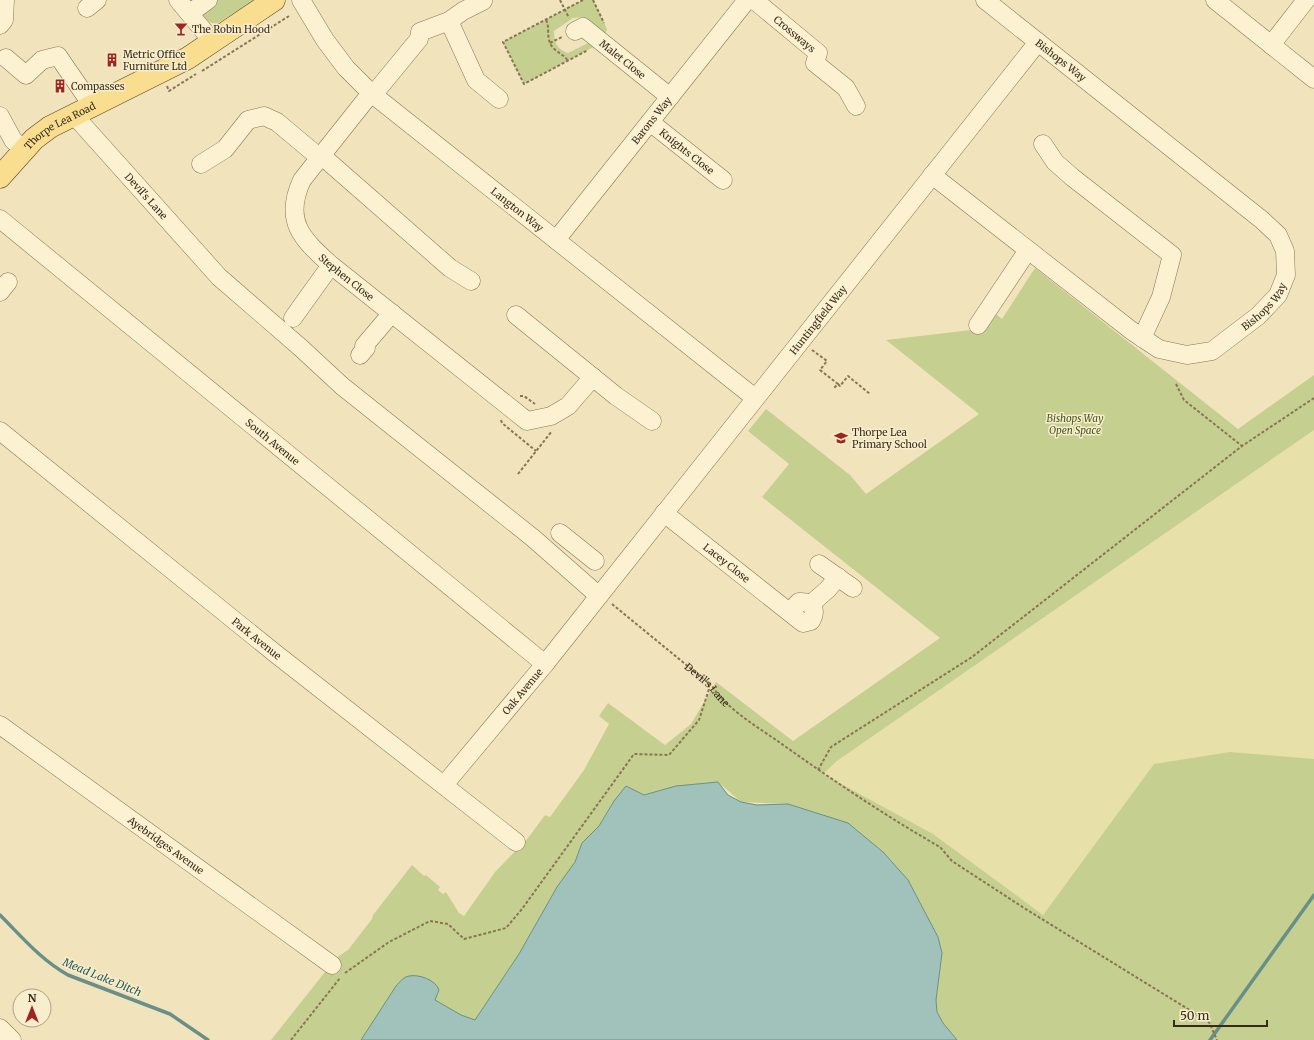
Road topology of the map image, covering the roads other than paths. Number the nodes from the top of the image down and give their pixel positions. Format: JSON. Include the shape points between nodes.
{"nodes":[{"id":1,"x":5,"y":0,"type":"edge"},
{"id":2,"x":208,"y":0,"type":"edge"},
{"id":3,"x":274,"y":0,"type":"edge"},
{"id":4,"x":301,"y":0,"type":"edge"},
{"id":5,"x":747,"y":0,"type":"edge"},
{"id":6,"x":754,"y":0,"type":"edge"},
{"id":7,"x":984,"y":0,"type":"edge"},
{"id":8,"x":1215,"y":0,"type":"edge"},
{"id":9,"x":1306,"y":0,"type":"edge"},
{"id":10,"x":483,"y":1,"type":"dead end"},
{"id":11,"x":184,"y":6,"type":"edge"},
{"id":12,"x":449,"y":21,"type":"junction"},
{"id":13,"x":0,"y":25,"type":"edge"},
{"id":14,"x":575,"y":31,"type":"road end"},
{"id":15,"x":214,"y":42,"type":"junction"},
{"id":16,"x":1038,"y":42,"type":"junction"},
{"id":17,"x":1271,"y":45,"type":"junction"},
{"id":18,"x":6,"y":58,"type":"dead end"},
{"id":19,"x":1314,"y":79,"type":"edge"},
{"id":20,"x":372,"y":94,"type":"junction"},
{"id":21,"x":670,"y":96,"type":"junction"},
{"id":22,"x":499,"y":99,"type":"dead end"},
{"id":23,"x":98,"y":103,"type":"junction"},
{"id":24,"x":856,"y":106,"type":"dead end"},
{"id":25,"x":73,"y":114,"type":"junction"},
{"id":26,"x":0,"y":116,"type":"edge"},
{"id":27,"x":650,"y":122,"type":"junction"},
{"id":28,"x":1043,"y":144,"type":"dead end"},
{"id":29,"x":24,"y":150,"type":"junction"},
{"id":30,"x":321,"y":157,"type":"junction"},
{"id":31,"x":201,"y":164,"type":"dead end"},
{"id":32,"x":932,"y":175,"type":"junction"},
{"id":33,"x":0,"y":177,"type":"edge"},
{"id":34,"x":723,"y":180,"type":"dead end"},
{"id":35,"x":0,"y":219,"type":"edge"},
{"id":36,"x":556,"y":240,"type":"junction"},
{"id":37,"x":1028,"y":250,"type":"junction"},
{"id":38,"x":331,"y":265,"type":"junction"},
{"id":39,"x":471,"y":281,"type":"dead end"},
{"id":40,"x":392,"y":313,"type":"junction"},
{"id":41,"x":516,"y":315,"type":"dead end"},
{"id":42,"x":293,"y":318,"type":"dead end"},
{"id":43,"x":978,"y":325,"type":"dead end"},
{"id":44,"x":1142,"y":338,"type":"junction"},
{"id":45,"x":360,"y":355,"type":"dead end"},
{"id":46,"x":593,"y":377,"type":"junction"},
{"id":47,"x":755,"y":398,"type":"junction"},
{"id":48,"x":652,"y":421,"type":"dead end"},
{"id":49,"x":0,"y":431,"type":"edge"},
{"id":50,"x":664,"y":513,"type":"junction"},
{"id":51,"x":560,"y":533,"type":"dead end"},
{"id":52,"x":578,"y":548,"type":"junction"},
{"id":53,"x":595,"y":561,"type":"dead end"},
{"id":54,"x":819,"y":564,"type":"dead end"},
{"id":55,"x":565,"y":566,"type":"junction"},
{"id":56,"x":838,"y":577,"type":"junction"},
{"id":57,"x":853,"y":588,"type":"dead end"},
{"id":58,"x":600,"y":595,"type":"junction"},
{"id":59,"x":545,"y":664,"type":"junction"},
{"id":60,"x":0,"y":726,"type":"edge"},
{"id":61,"x":444,"y":785,"type":"junction"},
{"id":62,"x":516,"y":842,"type":"dead end"},
{"id":63,"x":332,"y":964,"type":"dead end"},
{"id":64,"x":0,"y":1028,"type":"edge"},
{"id":65,"x":12,"y":1040,"type":"edge"}],
"edges":[{"from":1,"to":13,"type":"street","via":[[4,20]]},
{"from":2,"to":11,"type":"street"},
{"from":3,"to":15,"type":"main road","name":"Thorpe Lea Road"},
{"from":4,"to":20,"type":"street","name":"Langton Way","via":[[325,40],[346,68]]},
{"from":5,"to":21,"type":"street","name":"Barons Way"},
{"from":6,"to":24,"type":"street","name":"Crossways","via":[[818,53],[815,63],[846,88]]},
{"from":7,"to":16,"type":"street","name":"Bishops Way"},
{"from":8,"to":17,"type":"street"},
{"from":9,"to":17,"type":"street"},
{"from":10,"to":12,"type":"street"},
{"from":11,"to":15,"type":"street"},
{"from":12,"to":20,"type":"street","name":"Stephen Close","via":[[420,32],[419,39]]},
{"from":12,"to":22,"type":"street","via":[[476,80]]},
{"from":14,"to":21,"type":"street","name":"Malet Close","via":[[583,27]]},
{"from":15,"to":23,"type":"main road","name":"Thorpe Lea Road","via":[[160,73]]},
{"from":16,"to":32,"type":"street","name":"Huntingfield Way"},
{"from":16,"to":44,"type":"street","name":"Bishops Way","via":[[1262,220],[1278,235],[1284,251],[1286,275],[1278,295],[1258,316],[1212,351],[1187,355],[1159,349]]},
{"from":17,"to":19,"type":"street"},
{"from":18,"to":23,"type":"street","via":[[26,75],[42,60],[58,56],[87,98]]},
{"from":20,"to":30,"type":"street","name":"Stephen Close"},
{"from":20,"to":36,"type":"street","name":"Langton Way"},
{"from":21,"to":27,"type":"street","name":"Barons Way"},
{"from":23,"to":25,"type":"main road","name":"Thorpe Lea Road"},
{"from":25,"to":29,"type":"main road","name":"Thorpe Lea Road","via":[[50,127]]},
{"from":25,"to":55,"type":"street","name":"Devil's Lane","via":[[219,277],[342,386]]},
{"from":26,"to":29,"type":"street","via":[[13,140]]},
{"from":27,"to":34,"type":"street","name":"Knights Close"},
{"from":27,"to":36,"type":"street","name":"Barons Way"},
{"from":28,"to":44,"type":"street","via":[[1055,162],[1072,177],[1172,255],[1161,297]]},
{"from":29,"to":33,"type":"main road","name":"Thorpe Lea Road"},
{"from":30,"to":31,"type":"street","via":[[277,122],[264,116],[248,120],[225,149]]},
{"from":30,"to":38,"type":"street","name":"Stephen Close","via":[[302,180],[295,194],[295,207],[300,233],[307,244]]},
{"from":30,"to":39,"type":"street","via":[[450,268]]},
{"from":32,"to":37,"type":"street","name":"Bishops Way"},
{"from":32,"to":47,"type":"street","name":"Huntingfield Way"},
{"from":35,"to":59,"type":"street","name":"South Avenue"},
{"from":36,"to":47,"type":"street","name":"Langton Way"},
{"from":37,"to":43,"type":"street"},
{"from":37,"to":44,"type":"street","name":"Bishops Way"},
{"from":38,"to":40,"type":"street","name":"Stephen Close"},
{"from":38,"to":42,"type":"street"},
{"from":40,"to":45,"type":"street","via":[[364,346],[366,348]]},
{"from":40,"to":46,"type":"street","name":"Stephen Close","via":[[527,421],[551,416],[568,406]]},
{"from":41,"to":46,"type":"street"},
{"from":46,"to":48,"type":"street"},
{"from":47,"to":50,"type":"street","name":"Huntingfield Way"},
{"from":49,"to":61,"type":"street","name":"Park Avenue","via":[[276,654]]},
{"from":50,"to":56,"type":"street","name":"Lacey Close","via":[[803,623],[811,621],[814,609],[811,604]]},
{"from":50,"to":58,"type":"street","name":"Huntingfield Way"},
{"from":51,"to":52,"type":"street"},
{"from":52,"to":53,"type":"street"},
{"from":52,"to":55,"type":"street"},
{"from":54,"to":56,"type":"street"},
{"from":55,"to":58,"type":"street","name":"Devil's Lane"},
{"from":56,"to":57,"type":"street"},
{"from":58,"to":59,"type":"street","name":"Oak Avenue"},
{"from":59,"to":61,"type":"street","name":"Oak Avenue"},
{"from":60,"to":63,"type":"street","name":"Ayebridges Avenue"},
{"from":61,"to":62,"type":"street","name":"Park Avenue"},
{"from":64,"to":65,"type":"street"}]}
